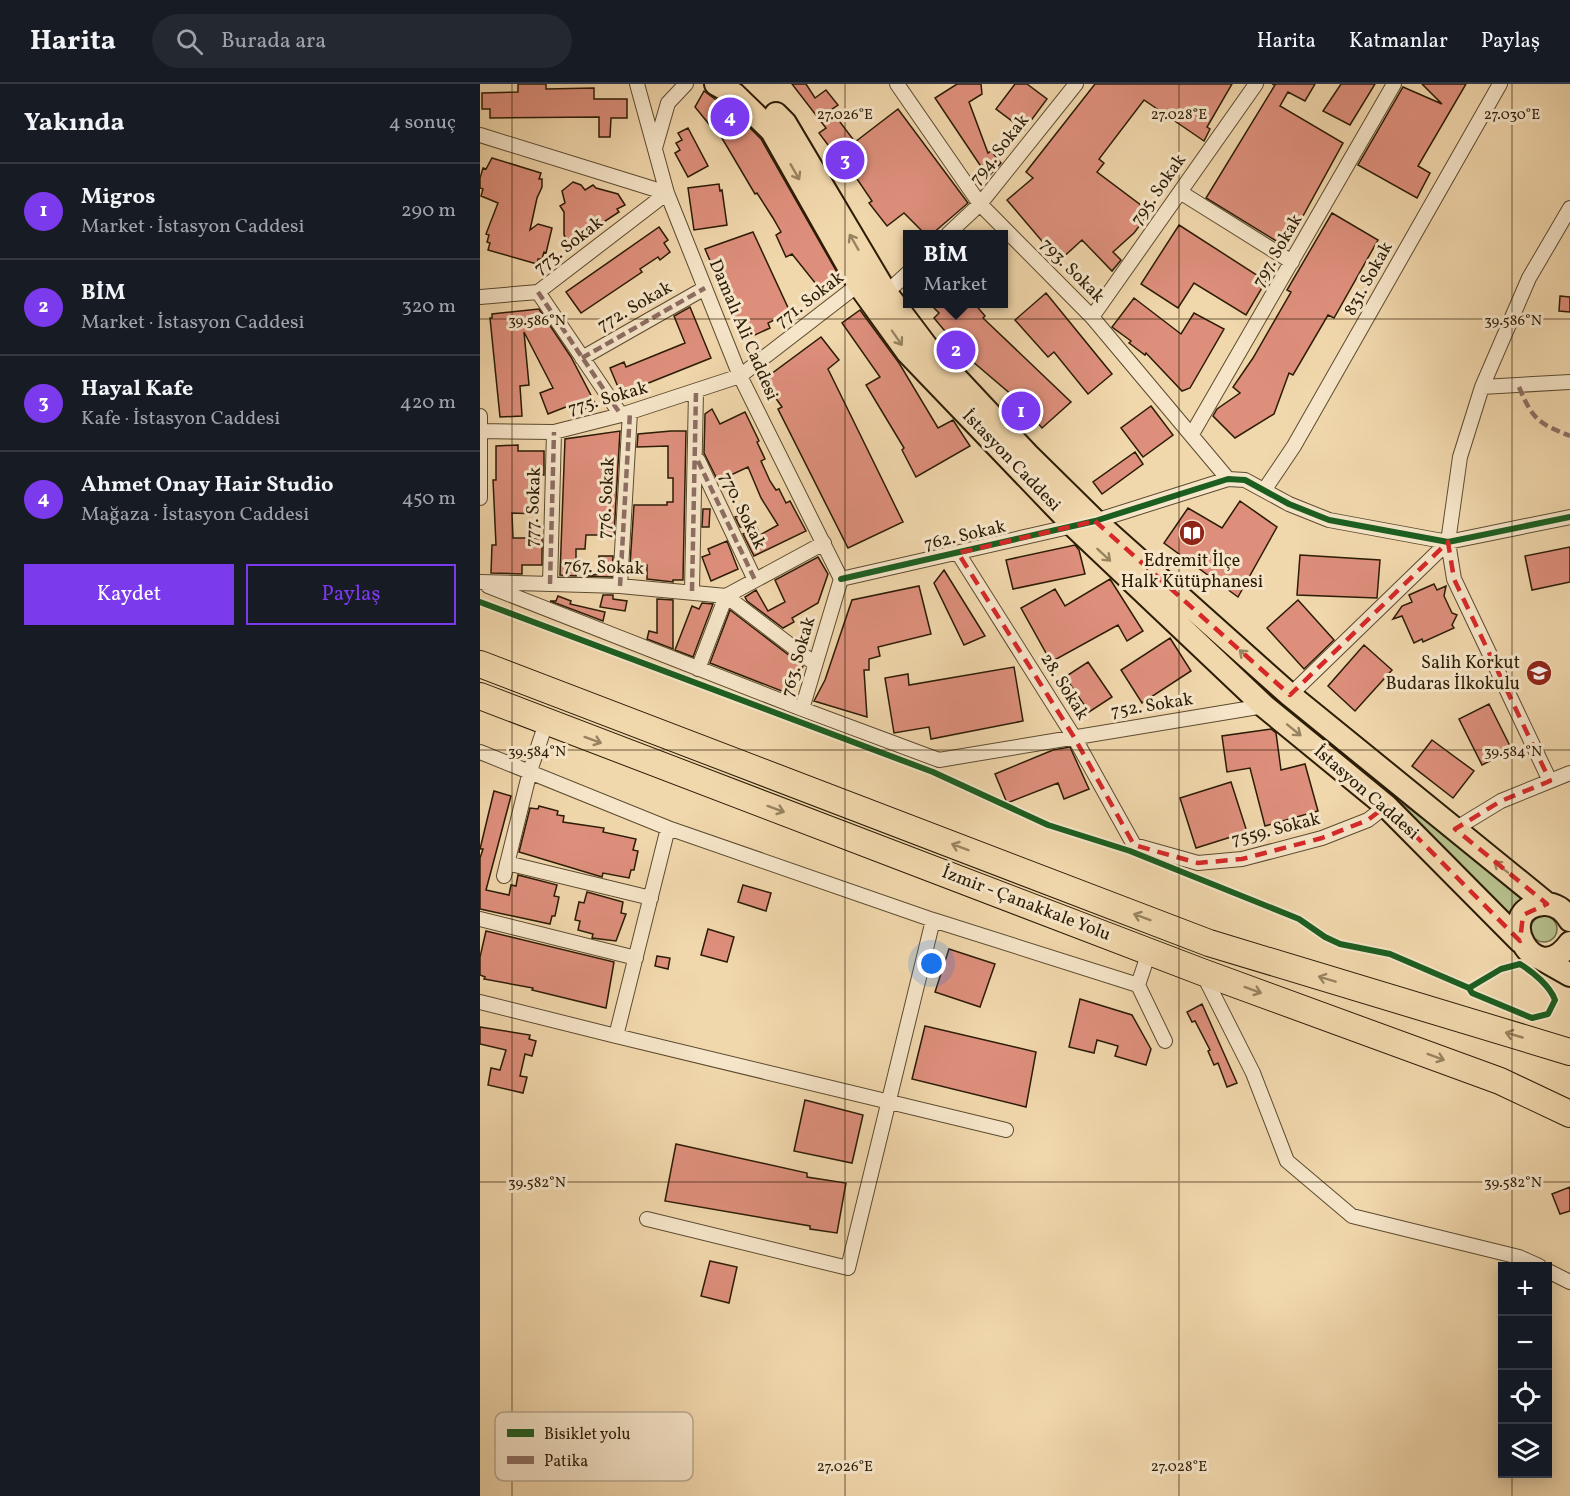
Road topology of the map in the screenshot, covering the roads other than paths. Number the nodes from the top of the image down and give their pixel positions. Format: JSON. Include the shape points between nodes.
{"nodes":[{"id":1,"x":638,"y":84,"type":"edge"},
{"id":2,"x":686,"y":84,"type":"edge"},
{"id":3,"x":716,"y":84,"type":"edge"},
{"id":4,"x":745,"y":84,"type":"edge"},
{"id":5,"x":897,"y":84,"type":"edge"},
{"id":6,"x":1076,"y":84,"type":"edge"},
{"id":7,"x":1256,"y":84,"type":"edge"},
{"id":8,"x":1394,"y":84,"type":"edge"},
{"id":9,"x":1500,"y":84,"type":"edge"},
{"id":10,"x":480,"y":135,"type":"edge"},
{"id":11,"x":655,"y":150,"type":"junction"},
{"id":12,"x":1180,"y":192,"type":"junction"},
{"id":13,"x":667,"y":193,"type":"junction"},
{"id":14,"x":980,"y":204,"type":"junction"},
{"id":15,"x":1570,"y":208,"type":"edge"},
{"id":16,"x":952,"y":230,"type":"edge"},
{"id":17,"x":1006,"y":230,"type":"edge"},
{"id":18,"x":1008,"y":232,"type":"edge"},
{"id":19,"x":1564,"y":232,"type":"edge"},
{"id":20,"x":1292,"y":262,"type":"junction"},
{"id":21,"x":903,"y":278,"type":"edge"},
{"id":22,"x":866,"y":279,"type":"junction"},
{"id":23,"x":705,"y":288,"type":"junction"},
{"id":24,"x":538,"y":292,"type":"junction"},
{"id":25,"x":886,"y":293,"type":"junction"},
{"id":26,"x":480,"y":297,"type":"edge"},
{"id":27,"x":1092,"y":317,"type":"junction"},
{"id":28,"x":582,"y":358,"type":"junction"},
{"id":29,"x":740,"y":376,"type":"junction"},
{"id":30,"x":1570,"y":382,"type":"edge"},
{"id":31,"x":1482,"y":387,"type":"junction"},
{"id":32,"x":696,"y":391,"type":"junction"},
{"id":33,"x":626,"y":414,"type":"junction"},
{"id":34,"x":480,"y":416,"type":"edge"},
{"id":35,"x":481,"y":431,"type":"edge"},
{"id":36,"x":554,"y":432,"type":"junction"},
{"id":37,"x":1192,"y":434,"type":"junction"},
{"id":38,"x":696,"y":458,"type":"junction"},
{"id":39,"x":1228,"y":479,"type":"junction"},
{"id":40,"x":1265,"y":489,"type":"junction"},
{"id":41,"x":480,"y":498,"type":"edge"},
{"id":42,"x":1570,"y":517,"type":"edge"},
{"id":43,"x":1084,"y":524,"type":"junction"},
{"id":44,"x":1448,"y":542,"type":"junction"},
{"id":45,"x":824,"y":543,"type":"junction"},
{"id":46,"x":958,"y":553,"type":"junction"},
{"id":47,"x":841,"y":579,"type":"junction"},
{"id":48,"x":755,"y":580,"type":"junction"},
{"id":49,"x":480,"y":582,"type":"edge"},
{"id":50,"x":550,"y":584,"type":"junction"},
{"id":51,"x":620,"y":585,"type":"junction"},
{"id":52,"x":693,"y":591,"type":"junction"},
{"id":53,"x":726,"y":596,"type":"junction"},
{"id":54,"x":480,"y":664,"type":"edge"},
{"id":55,"x":815,"y":664,"type":"junction"},
{"id":56,"x":698,"y":669,"type":"junction"},
{"id":57,"x":1290,"y":695,"type":"junction"},
{"id":58,"x":480,"y":696,"type":"edge"},
{"id":59,"x":1264,"y":706,"type":"junction"},
{"id":60,"x":802,"y":710,"type":"junction"},
{"id":61,"x":546,"y":723,"type":"junction"},
{"id":62,"x":1074,"y":737,"type":"junction"},
{"id":63,"x":480,"y":752,"type":"edge"},
{"id":64,"x":939,"y":760,"type":"joint"},
{"id":65,"x":530,"y":771,"type":"junction"},
{"id":66,"x":1570,"y":773,"type":"edge"},
{"id":67,"x":1550,"y":782,"type":"junction"},
{"id":68,"x":1386,"y":806,"type":"junction"},
{"id":69,"x":668,"y":828,"type":"junction"},
{"id":70,"x":1455,"y":829,"type":"junction"},
{"id":71,"x":1134,"y":845,"type":"joint"},
{"id":72,"x":651,"y":898,"type":"junction"},
{"id":73,"x":1547,"y":904,"type":"junction"},
{"id":74,"x":1570,"y":918,"type":"edge"},
{"id":75,"x":480,"y":920,"type":"edge"},
{"id":76,"x":933,"y":920,"type":"junction"},
{"id":77,"x":1520,"y":941,"type":"junction"},
{"id":78,"x":1570,"y":943,"type":"edge"},
{"id":79,"x":1149,"y":952,"type":"junction"},
{"id":80,"x":636,"y":958,"type":"junction"},
{"id":81,"x":1540,"y":958,"type":"junction"},
{"id":82,"x":1202,"y":972,"type":"junction"},
{"id":83,"x":1570,"y":975,"type":"edge"},
{"id":84,"x":1138,"y":985,"type":"junction"},
{"id":85,"x":480,"y":1002,"type":"edge"},
{"id":86,"x":616,"y":1036,"type":"junction"},
{"id":87,"x":1165,"y":1041,"type":"dead end"},
{"id":88,"x":1570,"y":1052,"type":"edge"},
{"id":89,"x":889,"y":1101,"type":"junction"},
{"id":90,"x":1570,"y":1114,"type":"edge"},
{"id":91,"x":1006,"y":1130,"type":"dead end"},
{"id":92,"x":647,"y":1219,"type":"dead end"},
{"id":93,"x":1530,"y":1262,"type":"edge"},
{"id":94,"x":1552,"y":1273,"type":"edge"},
{"id":95,"x":1570,"y":1282,"type":"edge"}],
"edges":[{"from":1,"to":11,"type":"street","name":"Damalı Ali Caddesi"},
{"from":2,"to":11,"type":"street","via":[[669,103]]},
{"from":3,"to":22,"type":"main road","name":"İstasyon Caddesi","one_way":true,"via":[[734,94],[772,131]]},
{"from":22,"to":4,"type":"main road","name":"İstasyon Caddesi","one_way":true,"via":[[785,123]]},
{"from":5,"to":14,"type":"street","name":"793. Sokak"},
{"from":6,"to":14,"type":"street","name":"794. Sokak"},
{"from":7,"to":12,"type":"street","name":"795. Sokak"},
{"from":8,"to":20,"type":"street","name":"797. Sokak"},
{"from":9,"to":40,"type":"street","name":"831. Sokak","via":[[1294,446]]},
{"from":10,"to":13,"type":"street"},
{"from":11,"to":13,"type":"street","name":"Damalı Ali Caddesi"},
{"from":12,"to":20,"type":"street"},
{"from":12,"to":27,"type":"street","name":"795. Sokak"},
{"from":13,"to":23,"type":"street","name":"Damalı Ali Caddesi"},
{"from":13,"to":24,"type":"street","name":"773. Sokak"},
{"from":14,"to":16,"type":"street","name":"794. Sokak"},
{"from":14,"to":17,"type":"street","name":"793. Sokak"},
{"from":15,"to":19,"type":"street"},
{"from":18,"to":27,"type":"street","name":"793. Sokak"},
{"from":19,"to":31,"type":"street","via":[[1530,278]]},
{"from":20,"to":37,"type":"street","name":"797. Sokak"},
{"from":21,"to":25,"type":"street"},
{"from":22,"to":25,"type":"main road","name":"İstasyon Caddesi"},
{"from":22,"to":29,"type":"street","name":"771. Sokak"},
{"from":22,"to":43,"type":"main road","name":"İstasyon Caddesi","one_way":true,"via":[[908,353]]},
{"from":23,"to":28,"type":"street","name":"772. Sokak"},
{"from":23,"to":29,"type":"street","name":"Damalı Ali Caddesi"},
{"from":24,"to":26,"type":"street","name":"773. Sokak"},
{"from":24,"to":28,"type":"street"},
{"from":25,"to":43,"type":"main road","name":"İstasyon Caddesi","via":[[926,346],[1027,454]]},
{"from":27,"to":37,"type":"street","name":"793. Sokak"},
{"from":28,"to":33,"type":"street"},
{"from":29,"to":32,"type":"street","name":"775. Sokak"},
{"from":29,"to":45,"type":"street","name":"Damalı Ali Caddesi"},
{"from":30,"to":31,"type":"street"},
{"from":31,"to":44,"type":"street","via":[[1460,458]]},
{"from":32,"to":33,"type":"street","name":"775. Sokak"},
{"from":32,"to":38,"type":"street","name":"770. Sokak"},
{"from":33,"to":36,"type":"street","name":"775. Sokak"},
{"from":33,"to":51,"type":"street","name":"776. Sokak"},
{"from":34,"to":35,"type":"street"},
{"from":35,"to":36,"type":"street","name":"775. Sokak"},
{"from":35,"to":41,"type":"street"},
{"from":36,"to":50,"type":"street","name":"777. Sokak"},
{"from":37,"to":39,"type":"street","name":"793. Sokak"},
{"from":38,"to":48,"type":"street","name":"770. Sokak"},
{"from":38,"to":52,"type":"street","name":"770. Sokak"},
{"from":39,"to":40,"type":"street","via":[[1245,480]]},
{"from":39,"to":43,"type":"street","name":"762. Sokak"},
{"from":40,"to":44,"type":"street","via":[[1289,504],[1329,520]]},
{"from":42,"to":44,"type":"street"},
{"from":43,"to":46,"type":"street","name":"762. Sokak"},
{"from":57,"to":43,"type":"main road","name":"İstasyon Caddesi","one_way":true},
{"from":43,"to":59,"type":"main road","name":"İstasyon Caddesi","one_way":true},
{"from":44,"to":57,"type":"street"},
{"from":44,"to":67,"type":"street","via":[[1454,579]]},
{"from":45,"to":47,"type":"street","name":"Damalı Ali Caddesi"},
{"from":45,"to":48,"type":"street"},
{"from":46,"to":47,"type":"street","name":"762. Sokak"},
{"from":46,"to":62,"type":"street","name":"28. Sokak"},
{"from":47,"to":55,"type":"street","name":"763. Sokak"},
{"from":48,"to":53,"type":"street"},
{"from":49,"to":50,"type":"street","name":"767. Sokak"},
{"from":49,"to":56,"type":"street"},
{"from":50,"to":51,"type":"street","name":"767. Sokak"},
{"from":51,"to":52,"type":"street","name":"767. Sokak"},
{"from":52,"to":53,"type":"street","name":"767. Sokak"},
{"from":53,"to":55,"type":"street","name":"767. Sokak"},
{"from":53,"to":56,"type":"street"},
{"from":88,"to":54,"type":"highway","name":"İzmir - Çanakkale Yolu","one_way":true,"via":[[1209,943]]},
{"from":55,"to":60,"type":"street","name":"763. Sokak"},
{"from":56,"to":60,"type":"street"},
{"from":57,"to":70,"type":"main road","name":"İstasyon Caddesi"},
{"from":58,"to":61,"type":"highway","name":"İzmir - Çanakkale Yolu"},
{"from":59,"to":62,"type":"street","name":"752. Sokak"},
{"from":59,"to":68,"type":"main road","name":"İstasyon Caddesi","one_way":true},
{"from":60,"to":64,"type":"street","name":"763. Sokak"},
{"from":61,"to":65,"type":"street"},
{"from":61,"to":79,"type":"highway","name":"İzmir - Çanakkale Yolu","one_way":true},
{"from":62,"to":64,"type":"street","name":"752. Sokak"},
{"from":62,"to":71,"type":"street","name":"28. Sokak"},
{"from":63,"to":65,"type":"street"},
{"from":65,"to":69,"type":"street"},
{"from":65,"to":72,"type":"street","via":[[505,869]]},
{"from":66,"to":67,"type":"street"},
{"from":67,"to":70,"type":"street","via":[[1501,801]]},
{"from":68,"to":71,"type":"street","name":"7559. Sokak","via":[[1368,820],[1322,838],[1242,859],[1198,863]]},
{"from":68,"to":77,"type":"main road","name":"İstasyon Caddesi"},
{"from":69,"to":72,"type":"street"},
{"from":69,"to":76,"type":"street"},
{"from":73,"to":70,"type":"main road","name":"İstasyon Caddesi","one_way":true},
{"from":72,"to":80,"type":"street"},
{"from":73,"to":74,"type":"main road","name":"İstasyon Caddesi","via":[[1563,910]]},
{"from":73,"to":77,"type":"main road","via":[[1523,915],[1519,923]]},
{"from":75,"to":80,"type":"street"},
{"from":76,"to":84,"type":"street"},
{"from":76,"to":89,"type":"street"},
{"from":77,"to":81,"type":"main road","name":"İstasyon Caddesi"},
{"from":78,"to":81,"type":"main road","via":[[1557,956]]},
{"from":79,"to":82,"type":"highway","name":"İzmir - Çanakkale Yolu"},
{"from":79,"to":84,"type":"street"},
{"from":80,"to":86,"type":"street"},
{"from":81,"to":83,"type":"main road","name":"İstasyon Caddesi"},
{"from":82,"to":90,"type":"highway","name":"İzmir - Çanakkale Yolu","one_way":true,"via":[[1500,1081]]},
{"from":82,"to":93,"type":"street","via":[[1253,1073],[1287,1161],[1352,1216]]},
{"from":84,"to":87,"type":"street"},
{"from":85,"to":86,"type":"street"},
{"from":86,"to":89,"type":"street"},
{"from":89,"to":91,"type":"street"},
{"from":89,"to":92,"type":"street","via":[[848,1268]]},
{"from":94,"to":95,"type":"street"}]}
